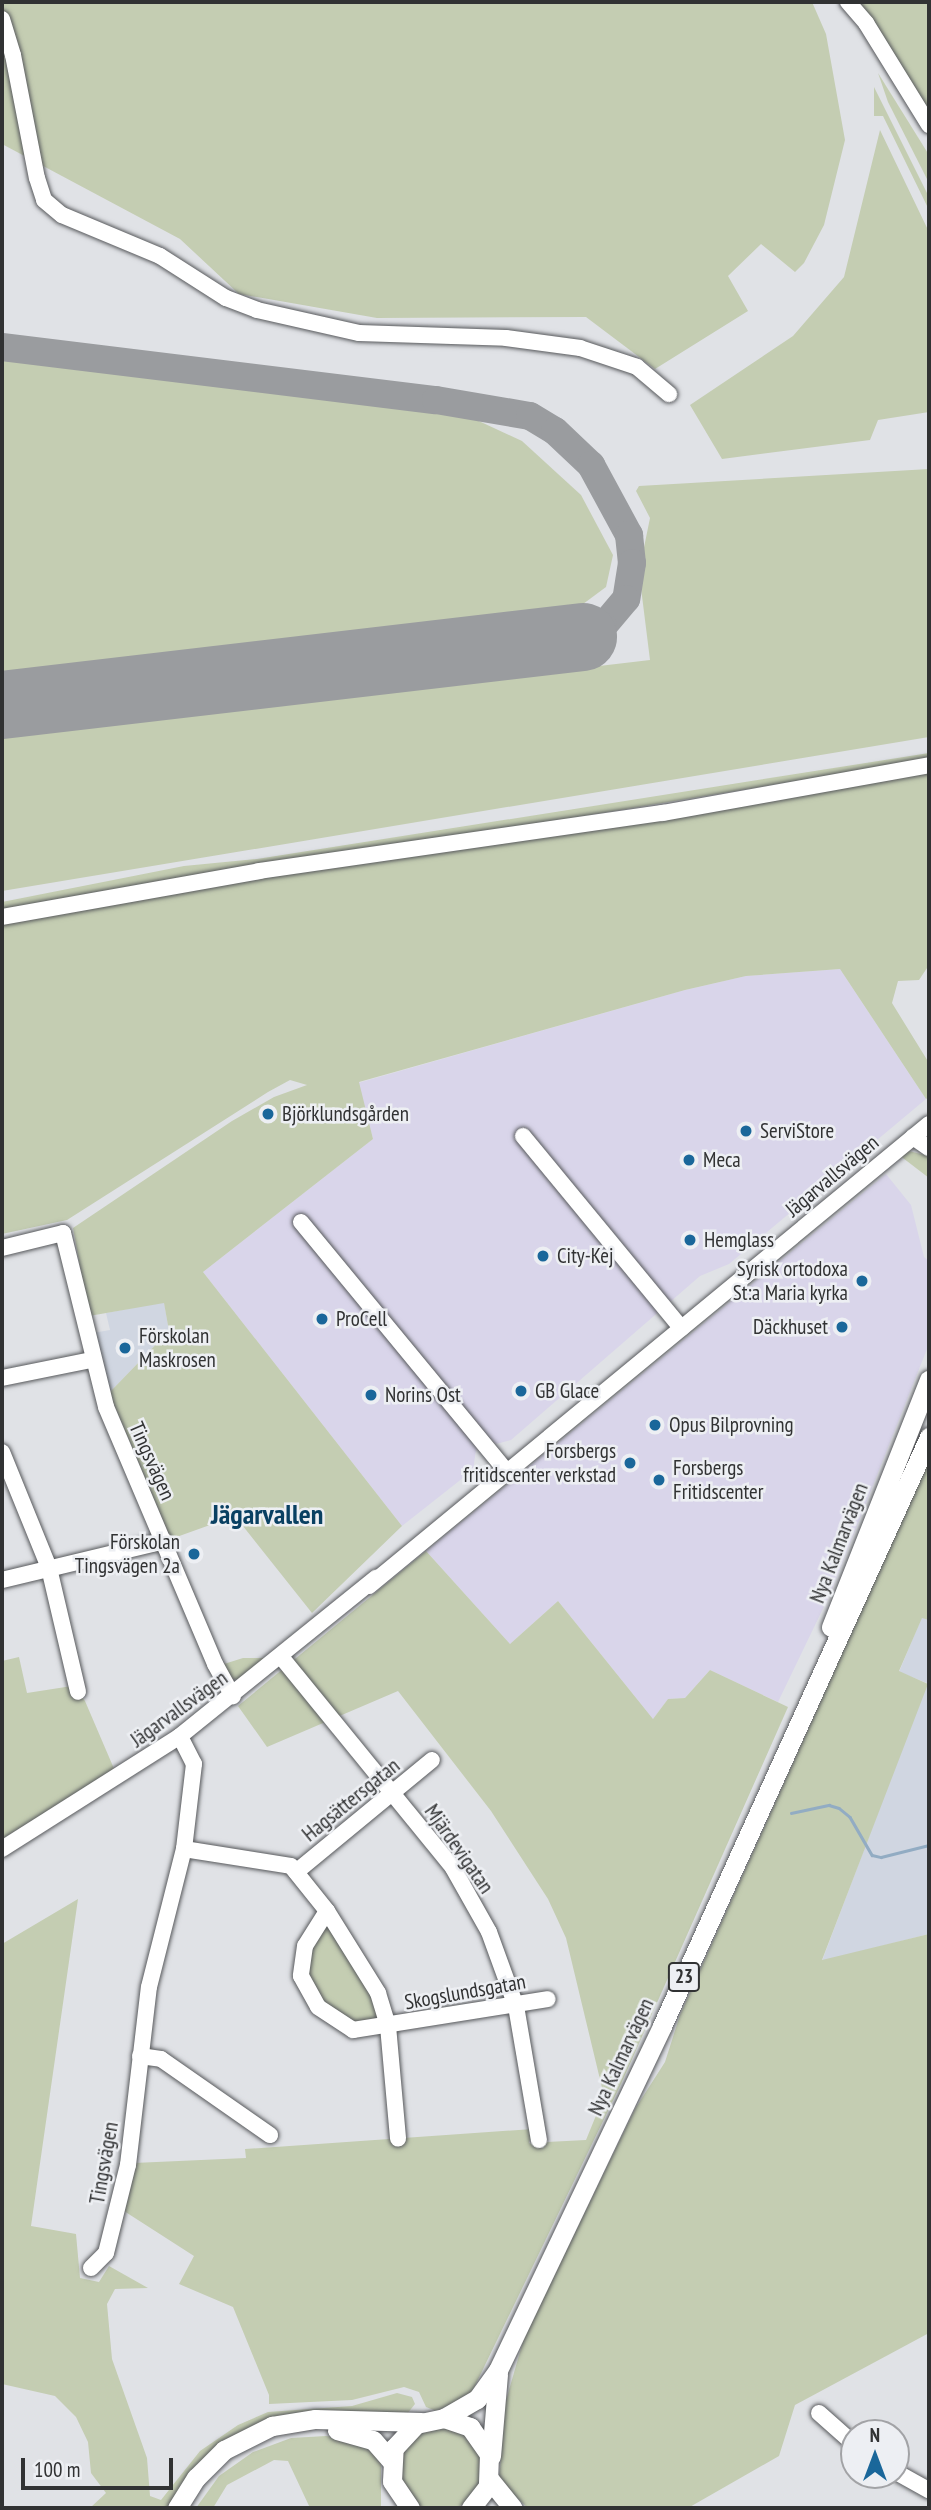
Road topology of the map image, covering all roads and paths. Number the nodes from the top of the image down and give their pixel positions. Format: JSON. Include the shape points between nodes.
{"nodes":[{"id":1,"x":848,"y":2,"type":"edge"},
{"id":2,"x":2,"y":19,"type":"edge"},
{"id":3,"x":929,"y":125,"type":"edge"},
{"id":4,"x":668,"y":394,"type":"dead end"},
{"id":5,"x":929,"y":765,"type":"edge"},
{"id":6,"x":2,"y":917,"type":"edge"},
{"id":7,"x":929,"y":1124,"type":"edge"},
{"id":8,"x":523,"y":1136,"type":"dead end"},
{"id":9,"x":913,"y":1137,"type":"junction"},
{"id":10,"x":929,"y":1148,"type":"edge"},
{"id":11,"x":301,"y":1222,"type":"dead end"},
{"id":12,"x":2,"y":1248,"type":"edge"},
{"id":13,"x":681,"y":1328,"type":"junction"},
{"id":14,"x":91,"y":1360,"type":"junction"},
{"id":15,"x":2,"y":1378,"type":"edge"},
{"id":16,"x":929,"y":1380,"type":"edge"},
{"id":17,"x":929,"y":1437,"type":"edge"},
{"id":18,"x":2,"y":1452,"type":"edge"},
{"id":19,"x":507,"y":1472,"type":"junction"},
{"id":20,"x":164,"y":1541,"type":"junction"},
{"id":21,"x":50,"y":1568,"type":"junction"},
{"id":22,"x":2,"y":1580,"type":"edge"},
{"id":23,"x":282,"y":1658,"type":"junction"},
{"id":24,"x":78,"y":1692,"type":"dead end"},
{"id":25,"x":233,"y":1696,"type":"junction"},
{"id":26,"x":796,"y":1723,"type":"junction"},
{"id":27,"x":180,"y":1737,"type":"junction"},
{"id":28,"x":432,"y":1760,"type":"dead end"},
{"id":29,"x":392,"y":1793,"type":"junction"},
{"id":30,"x":2,"y":1849,"type":"edge"},
{"id":31,"x":184,"y":1849,"type":"junction"},
{"id":32,"x":296,"y":1872,"type":"junction"},
{"id":33,"x":327,"y":1912,"type":"junction"},
{"id":34,"x":548,"y":1999,"type":"dead end"},
{"id":35,"x":516,"y":2006,"type":"junction"},
{"id":36,"x":388,"y":2026,"type":"junction"},
{"id":37,"x":140,"y":2056,"type":"junction"},
{"id":38,"x":270,"y":2135,"type":"dead end"},
{"id":39,"x":398,"y":2139,"type":"dead end"},
{"id":40,"x":539,"y":2140,"type":"dead end"},
{"id":41,"x":91,"y":2268,"type":"dead end"},
{"id":42,"x":498,"y":2370,"type":"junction"},
{"id":43,"x":819,"y":2413,"type":"dead end"},
{"id":44,"x":444,"y":2418,"type":"junction"},
{"id":45,"x":421,"y":2421,"type":"junction"},
{"id":46,"x":840,"y":2432,"type":"edge"},
{"id":47,"x":391,"y":2461,"type":"junction"},
{"id":48,"x":490,"y":2471,"type":"junction"},
{"id":49,"x":910,"y":2480,"type":"edge"},
{"id":50,"x":392,"y":2481,"type":"junction"},
{"id":51,"x":929,"y":2490,"type":"edge"},
{"id":52,"x":177,"y":2508,"type":"edge"},
{"id":53,"x":188,"y":2508,"type":"edge"},
{"id":54,"x":390,"y":2508,"type":"edge"},
{"id":55,"x":410,"y":2508,"type":"edge"},
{"id":56,"x":471,"y":2508,"type":"edge"},
{"id":57,"x":513,"y":2508,"type":"edge"}],
"edges":[{"from":1,"to":3,"type":"street"},
{"from":2,"to":4,"type":"street","via":[[37,178],[44,200],[62,215],[160,256],[226,298],[257,310],[359,333],[506,338],[580,348],[637,366]]},
{"from":5,"to":6,"type":"street","via":[[663,813],[259,872]]},
{"from":7,"to":9,"type":"street","name":"Jägarvallsvägen"},
{"from":8,"to":13,"type":"street"},
{"from":9,"to":10,"type":"street"},
{"from":9,"to":13,"type":"street","name":"Jägarvallsvägen"},
{"from":11,"to":19,"type":"street"},
{"from":12,"to":14,"type":"street","name":"Tingsvägen","via":[[63,1233]]},
{"from":13,"to":19,"type":"street","name":"Jägarvallsvägen"},
{"from":14,"to":15,"type":"street"},
{"from":14,"to":20,"type":"street","name":"Tingsvägen","via":[[106,1407]]},
{"from":16,"to":26,"type":"main road","name":"Nya Kalmarvägen","number":"23","via":[[850,1573]]},
{"from":17,"to":26,"type":"main road","name":"Nya Kalmarvägen","number":"23"},
{"from":18,"to":21,"type":"street"},
{"from":19,"to":23,"type":"street","name":"Jägarvallsvägen","via":[[391,1563]]},
{"from":20,"to":21,"type":"street"},
{"from":20,"to":25,"type":"street","name":"Tingsvägen"},
{"from":21,"to":22,"type":"street"},
{"from":21,"to":24,"type":"street"},
{"from":23,"to":25,"type":"street","name":"Jägarvallsvägen"},
{"from":23,"to":29,"type":"street","name":"Mjärdevigatan"},
{"from":25,"to":27,"type":"street","name":"Jägarvallsvägen"},
{"from":26,"to":42,"type":"main road","name":"Nya Kalmarvägen","number":"23","via":[[662,2026]]},
{"from":27,"to":30,"type":"street","name":"Jägarvallsvägen"},
{"from":27,"to":31,"type":"street","name":"Tingsvägen","via":[[194,1764]]},
{"from":28,"to":29,"type":"street","name":"Hagsättersgatan"},
{"from":29,"to":32,"type":"street","name":"Hagsättersgatan"},
{"from":29,"to":35,"type":"street","name":"Mjärdevigatan","via":[[456,1873],[489,1932]]},
{"from":31,"to":32,"type":"street","via":[[291,1866]]},
{"from":31,"to":37,"type":"street","name":"Tingsvägen","via":[[149,1987]]},
{"from":32,"to":33,"type":"street"},
{"from":33,"to":36,"type":"street","via":[[372,1976]]},
{"from":33,"to":36,"type":"street","name":"Skogslundsgatan","via":[[305,1946],[301,1976],[318,2007],[353,2030]]},
{"from":34,"to":35,"type":"street","name":"Skogslundsgatan"},
{"from":35,"to":36,"type":"street","name":"Skogslundsgatan"},
{"from":35,"to":40,"type":"street","name":"Mjärdevigatan"},
{"from":36,"to":39,"type":"street"},
{"from":37,"to":38,"type":"street","via":[[160,2059]]},
{"from":37,"to":41,"type":"street","name":"Tingsvägen","via":[[122,2190],[106,2253]]},
{"from":42,"to":44,"type":"main road","name":"Nya Kalmarvägen","number":"23","via":[[477,2399]]},
{"from":42,"to":48,"type":"main road","name":"Nya Kalmarvägen","number":"23"},
{"from":43,"to":46,"type":"street"},
{"from":44,"to":45,"type":"main road","number":"23"},
{"from":44,"to":48,"type":"main road","via":[[475,2431]]},
{"from":45,"to":47,"type":"main road","via":[[401,2437]]},
{"from":45,"to":52,"type":"main road","via":[[315,2419],[272,2426],[224,2450],[196,2478]]},
{"from":47,"to":50,"type":"main road"},
{"from":47,"to":53,"type":"main road","via":[[364,2436],[325,2429],[284,2433],[261,2440],[229,2460]]},
{"from":48,"to":56,"type":"main road","number":"23"},
{"from":48,"to":57,"type":"main road"},
{"from":49,"to":51,"type":"street"},
{"from":50,"to":54,"type":"main road"},
{"from":50,"to":55,"type":"main road"}]}
